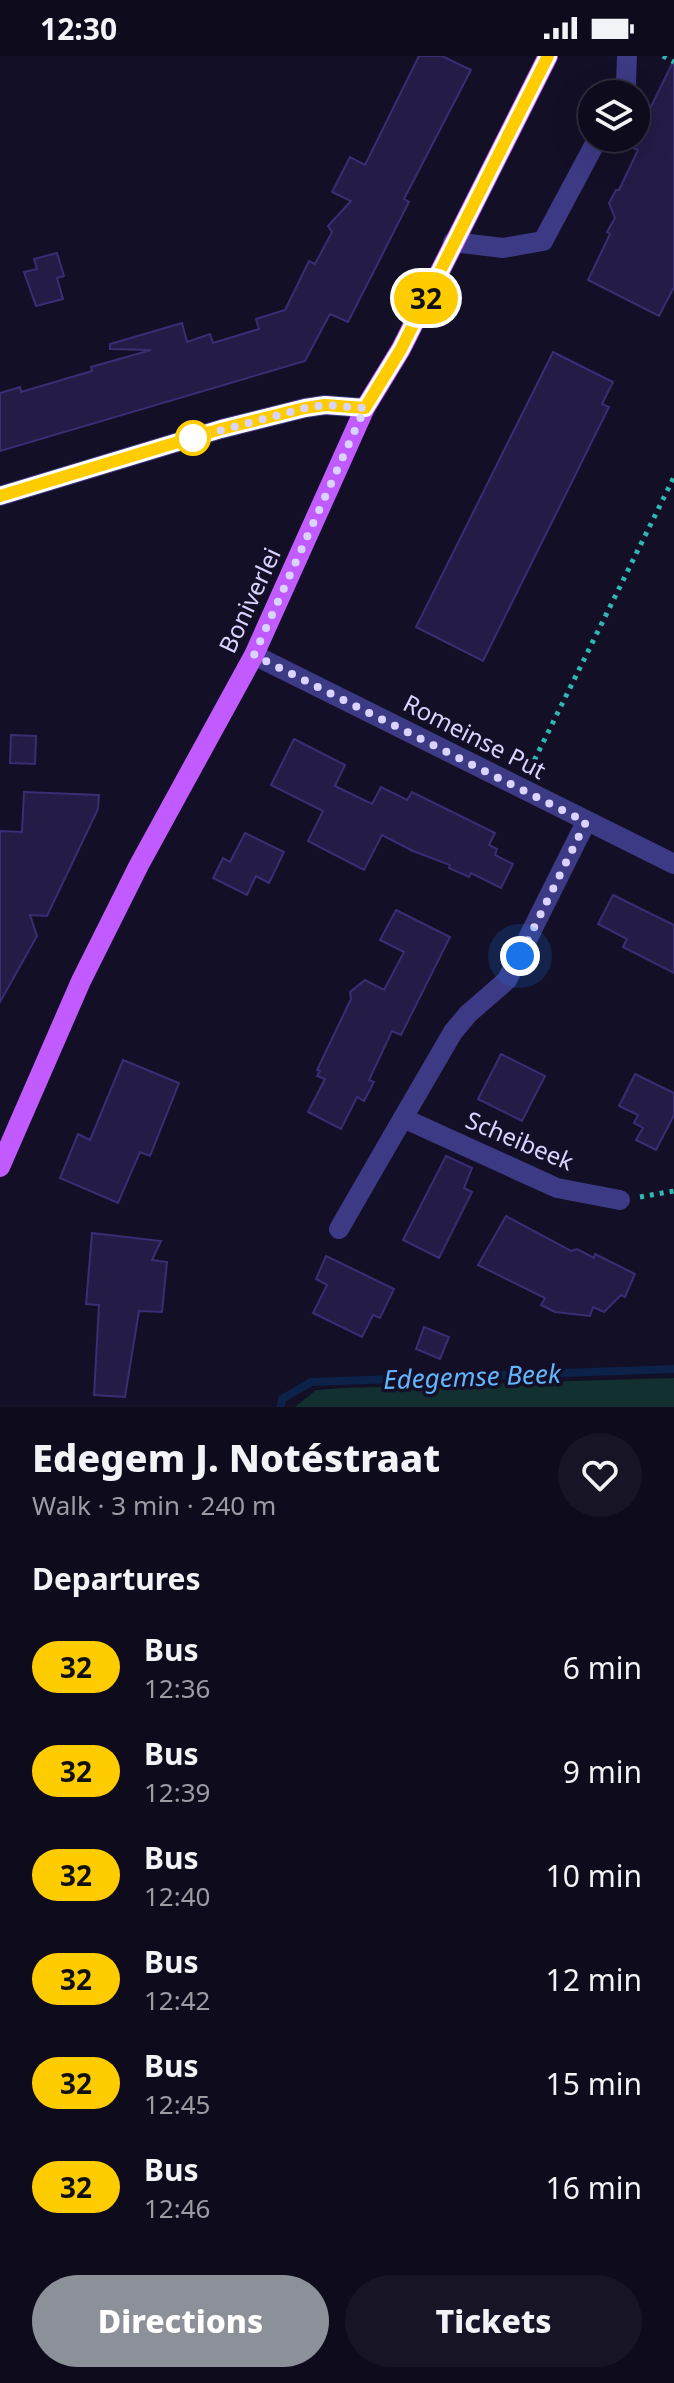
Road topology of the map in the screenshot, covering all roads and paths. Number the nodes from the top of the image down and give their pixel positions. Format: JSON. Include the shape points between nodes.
{"nodes":[{"id":1,"x":548,"y":56,"type":"edge"},
{"id":2,"x":627,"y":56,"type":"edge"},
{"id":3,"x":663,"y":56,"type":"edge"},
{"id":4,"x":674,"y":62,"type":"edge"},
{"id":5,"x":626,"y":80,"type":"edge"},
{"id":6,"x":591,"y":152,"type":"edge"},
{"id":7,"x":453,"y":242,"type":"junction"},
{"id":8,"x":365,"y":408,"type":"junction"},
{"id":9,"x":674,"y":477,"type":"edge"},
{"id":10,"x":0,"y":496,"type":"edge"},
{"id":11,"x":254,"y":655,"type":"junction"},
{"id":12,"x":520,"y":788,"type":"junction"},
{"id":13,"x":586,"y":822,"type":"junction"},
{"id":14,"x":674,"y":864,"type":"edge"},
{"id":15,"x":403,"y":1118,"type":"junction"},
{"id":16,"x":0,"y":1167,"type":"edge"},
{"id":17,"x":674,"y":1191,"type":"edge"},
{"id":18,"x":620,"y":1200,"type":"joint"},
{"id":19,"x":339,"y":1229,"type":"dead end"}],
"edges":[{"from":1,"to":7,"type":"main road","name":"Boniverlei"},
{"from":2,"to":5,"type":"street"},
{"from":3,"to":4,"type":"path"},
{"from":6,"to":7,"type":"street","via":[[543,241],[503,248]]},
{"from":7,"to":8,"type":"main road","name":"Boniverlei","via":[[401,349]]},
{"from":8,"to":10,"type":"street","via":[[305,408]]},
{"from":8,"to":11,"type":"main road","name":"Boniverlei"},
{"from":9,"to":12,"type":"path"},
{"from":11,"to":12,"type":"street","name":"Romeinse Put"},
{"from":11,"to":16,"type":"main road","name":"Boniverlei","via":[[94,955]]},
{"from":12,"to":13,"type":"street","name":"Romeinse Put"},
{"from":13,"to":14,"type":"street","name":"Romeinse Put"},
{"from":13,"to":15,"type":"street","via":[[507,980],[453,1032]]},
{"from":15,"to":18,"type":"street","name":"Scheibeek","via":[[557,1188]]},
{"from":15,"to":19,"type":"street"},
{"from":17,"to":18,"type":"path"}]}
